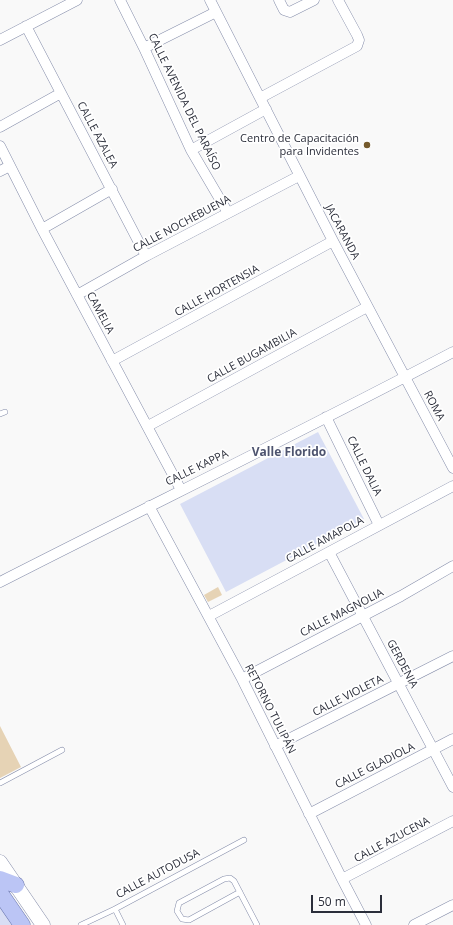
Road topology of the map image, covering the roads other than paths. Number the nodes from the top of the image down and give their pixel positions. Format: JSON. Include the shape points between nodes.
{"nodes":[{"id":1,"x":77,"y":0,"type":"edge"},
{"id":2,"x":120,"y":0,"type":"edge"},
{"id":3,"x":210,"y":0,"type":"edge"},
{"id":4,"x":279,"y":0,"type":"edge"},
{"id":5,"x":314,"y":0,"type":"edge"},
{"id":6,"x":338,"y":0,"type":"edge"},
{"id":7,"x":216,"y":12,"type":"junction"},
{"id":8,"x":26,"y":26,"type":"junction"},
{"id":9,"x":0,"y":40,"type":"edge"},
{"id":10,"x":144,"y":48,"type":"junction"},
{"id":11,"x":61,"y":93,"type":"junction"},
{"id":12,"x":260,"y":98,"type":"junction"},
{"id":13,"x":266,"y":109,"type":"junction"},
{"id":14,"x":0,"y":127,"type":"edge"},
{"id":15,"x":0,"y":146,"type":"edge"},
{"id":16,"x":191,"y":150,"type":"junction"},
{"id":17,"x":10,"y":166,"type":"junction"},
{"id":18,"x":0,"y":171,"type":"edge"},
{"id":19,"x":299,"y":176,"type":"junction"},
{"id":20,"x":112,"y":189,"type":"junction"},
{"id":21,"x":228,"y":213,"type":"junction"},
{"id":22,"x":42,"y":229,"type":"junction"},
{"id":23,"x":333,"y":241,"type":"junction"},
{"id":24,"x":146,"y":256,"type":"junction"},
{"id":25,"x":77,"y":295,"type":"junction"},
{"id":26,"x":367,"y":307,"type":"junction"},
{"id":27,"x":453,"y":352,"type":"edge"},
{"id":28,"x":112,"y":361,"type":"junction"},
{"id":29,"x":405,"y":377,"type":"junction"},
{"id":30,"x":326,"y":417,"type":"junction"},
{"id":31,"x":148,"y":426,"type":"junction"},
{"id":32,"x":453,"y":468,"type":"edge"},
{"id":33,"x":453,"y":486,"type":"edge"},
{"id":34,"x":181,"y":490,"type":"junction"},
{"id":35,"x":149,"y":506,"type":"junction"},
{"id":36,"x":380,"y":525,"type":"junction"},
{"id":37,"x":329,"y":552,"type":"junction"},
{"id":38,"x":453,"y":566,"type":"edge"},
{"id":39,"x":0,"y":582,"type":"edge"},
{"id":40,"x":209,"y":616,"type":"junction"},
{"id":41,"x":363,"y":616,"type":"junction"},
{"id":42,"x":453,"y":656,"type":"edge"},
{"id":43,"x":242,"y":679,"type":"junction"},
{"id":44,"x":398,"y":683,"type":"junction"},
{"id":45,"x":453,"y":739,"type":"edge"},
{"id":46,"x":275,"y":746,"type":"junction"},
{"id":47,"x":62,"y":750,"type":"dead end"},
{"id":48,"x":433,"y":750,"type":"junction"},
{"id":49,"x":0,"y":783,"type":"edge"},
{"id":50,"x":453,"y":787,"type":"edge"},
{"id":51,"x":309,"y":814,"type":"junction"},
{"id":52,"x":453,"y":821,"type":"edge"},
{"id":53,"x":244,"y":840,"type":"dead end"},
{"id":54,"x":0,"y":862,"type":"edge"},
{"id":55,"x":0,"y":879,"type":"edge"},
{"id":56,"x":342,"y":879,"type":"junction"},
{"id":57,"x":16,"y":885,"type":"junction"},
{"id":58,"x":240,"y":892,"type":"junction"},
{"id":59,"x":0,"y":893,"type":"edge"},
{"id":60,"x":453,"y":905,"type":"edge"},
{"id":61,"x":115,"y":909,"type":"junction"},
{"id":62,"x":22,"y":925,"type":"edge"},
{"id":63,"x":43,"y":925,"type":"edge"},
{"id":64,"x":81,"y":925,"type":"edge"},
{"id":65,"x":123,"y":925,"type":"edge"},
{"id":66,"x":257,"y":925,"type":"edge"},
{"id":67,"x":366,"y":925,"type":"edge"},
{"id":68,"x":414,"y":925,"type":"edge"}],
"edges":[{"from":1,"to":8,"type":"street"},
{"from":2,"to":10,"type":"street","name":"CALLE AVENIDA DEL PARAÍSO"},
{"from":3,"to":7,"type":"street","name":"JACARANDA"},
{"from":4,"to":5,"type":"street","via":[[284,10],[290,12]]},
{"from":6,"to":12,"type":"street","via":[[357,35],[357,46]]},
{"from":7,"to":10,"type":"street"},
{"from":7,"to":12,"type":"street","name":"JACARANDA"},
{"from":8,"to":9,"type":"street"},
{"from":8,"to":11,"type":"street","name":"CALLE AZALEA"},
{"from":10,"to":16,"type":"street","name":"CALLE AVENIDA DEL PARAÍSO"},
{"from":11,"to":14,"type":"street"},
{"from":11,"to":20,"type":"street","name":"CALLE AZALEA"},
{"from":12,"to":13,"type":"street","name":"JACARANDA"},
{"from":13,"to":16,"type":"street"},
{"from":13,"to":19,"type":"street","name":"JACARANDA"},
{"from":15,"to":17,"type":"street","name":"CAMELIA"},
{"from":16,"to":21,"type":"street","name":"CALLE AVENIDA DEL PARAÍSO"},
{"from":17,"to":18,"type":"street"},
{"from":17,"to":22,"type":"street","name":"CAMELIA"},
{"from":19,"to":21,"type":"street","name":"CALLE NOCHEBUENA"},
{"from":19,"to":23,"type":"street","name":"JACARANDA"},
{"from":20,"to":22,"type":"street"},
{"from":20,"to":24,"type":"street","name":"CALLE AZALEA"},
{"from":21,"to":24,"type":"street","name":"CALLE NOCHEBUENA"},
{"from":22,"to":25,"type":"street","name":"CAMELIA"},
{"from":23,"to":26,"type":"street","name":"JACARANDA"},
{"from":23,"to":28,"type":"street","name":"CALLE HORTENSIA"},
{"from":24,"to":25,"type":"street","name":"CALLE NOCHEBUENA"},
{"from":25,"to":28,"type":"street","name":"CAMELIA"},
{"from":26,"to":29,"type":"street","name":"JACARANDA"},
{"from":26,"to":31,"type":"street","name":"CALLE BUGAMBILIA"},
{"from":27,"to":29,"type":"street","name":"CALLE KAPPA"},
{"from":28,"to":31,"type":"street","name":"CAMELIA"},
{"from":29,"to":30,"type":"street","name":"CALLE KAPPA"},
{"from":29,"to":32,"type":"street","name":"ROMA"},
{"from":30,"to":34,"type":"street","name":"CALLE KAPPA"},
{"from":30,"to":36,"type":"street","name":"CALLE DALIA"},
{"from":31,"to":34,"type":"street","name":"CAMELIA"},
{"from":33,"to":36,"type":"street","name":"CALLE AMAPOLA"},
{"from":34,"to":35,"type":"street","name":"CALLE KAPPA"},
{"from":35,"to":39,"type":"street","name":"CALLE KAPPA"},
{"from":35,"to":40,"type":"street","name":"RETORNO TULIPÁN"},
{"from":36,"to":37,"type":"street","name":"CALLE AMAPOLA"},
{"from":37,"to":40,"type":"street","name":"CALLE AMAPOLA"},
{"from":37,"to":41,"type":"street","name":"GERDENIA"},
{"from":38,"to":41,"type":"street","name":"CALLE MAGNOLIA"},
{"from":40,"to":43,"type":"street","name":"RETORNO TULIPÁN"},
{"from":41,"to":43,"type":"street","name":"CALLE MAGNOLIA"},
{"from":41,"to":44,"type":"street","name":"GERDENIA"},
{"from":42,"to":44,"type":"street","name":"CALLE VIOLETA"},
{"from":43,"to":46,"type":"street","name":"RETORNO TULIPÁN"},
{"from":44,"to":46,"type":"street","name":"CALLE VIOLETA"},
{"from":44,"to":48,"type":"street","name":"GERDENIA"},
{"from":45,"to":48,"type":"street","name":"CALLE GLADIOLA"},
{"from":46,"to":51,"type":"street","name":"RETORNO TULIPÁN"},
{"from":47,"to":49,"type":"lane"},
{"from":48,"to":50,"type":"street","name":"GERDENIA"},
{"from":48,"to":51,"type":"street","name":"CALLE GLADIOLA"},
{"from":51,"to":56,"type":"street","name":"RETORNO TULIPÁN"},
{"from":52,"to":56,"type":"street","name":"CALLE AZUCENA"},
{"from":53,"to":61,"type":"lane","name":"CALLE AUTODUSA"},
{"from":54,"to":57,"type":"street"},
{"from":55,"to":57,"type":"main road"},
{"from":56,"to":67,"type":"street","name":"RETORNO TULIPÁN"},
{"from":57,"to":63,"type":"street"},
{"from":58,"to":58,"type":"lane","via":[[190,920],[182,919],[177,911],[179,903],[227,878],[233,880]]},
{"from":58,"to":66,"type":"lane"},
{"from":59,"to":62,"type":"main road"},
{"from":60,"to":68,"type":"street"},
{"from":61,"to":64,"type":"lane","name":"CALLE AUTODUSA"},
{"from":61,"to":65,"type":"lane"}]}
